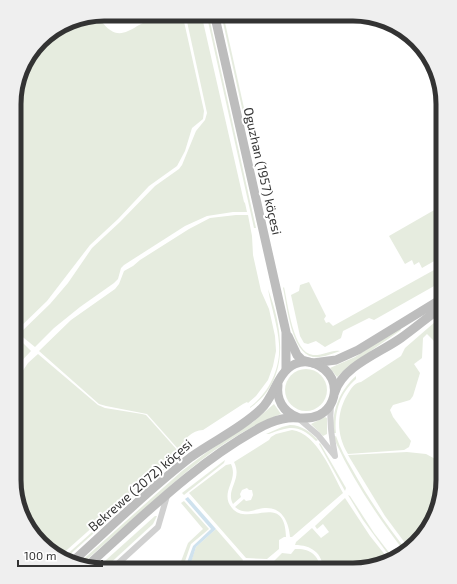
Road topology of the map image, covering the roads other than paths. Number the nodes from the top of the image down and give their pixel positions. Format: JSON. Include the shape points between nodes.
{"nodes":[{"id":1,"x":216,"y":21,"type":"edge"},
{"id":2,"x":436,"y":302,"type":"edge"},
{"id":3,"x":436,"y":311,"type":"edge"},
{"id":4,"x":286,"y":332,"type":"junction"},
{"id":5,"x":313,"y":363,"type":"junction"},
{"id":6,"x":286,"y":370,"type":"junction"},
{"id":7,"x":278,"y":383,"type":"junction"},
{"id":8,"x":334,"y":393,"type":"junction"},
{"id":9,"x":332,"y":403,"type":"junction"},
{"id":10,"x":298,"y":418,"type":"junction"},
{"id":11,"x":167,"y":496,"type":"junction"},
{"id":12,"x":76,"y":558,"type":"edge"},
{"id":13,"x":92,"y":562,"type":"edge"},
{"id":14,"x":119,"y":563,"type":"edge"}],
"edges":[{"from":1,"to":4,"type":"main road","name":"Oguzhan (1957) köçesi"},
{"from":2,"to":5,"type":"main road","via":[[342,358]]},
{"from":3,"to":8,"type":"main road","via":[[400,339],[351,370],[341,379]]},
{"from":4,"to":5,"type":"main road","name":"Oguzhan (1957) köçesi","via":[[297,355],[302,360]]},
{"from":4,"to":6,"type":"main road","name":"Oguzhan (1957) köçesi"},
{"from":5,"to":6,"type":"main road","via":[[298,363]]},
{"from":5,"to":8,"type":"main road","via":[[329,374]]},
{"from":6,"to":7,"type":"main road","name":"Bekrewe (2072) köçesi"},
{"from":7,"to":10,"type":"main road","via":[[277,393],[282,407]]},
{"from":7,"to":12,"type":"main road","name":"Bekrewe (2072) köçesi","via":[[262,409],[184,463]]},
{"from":8,"to":9,"type":"main road"},
{"from":9,"to":10,"type":"main road","name":"Bekrewe (2072) köçesi","via":[[318,416]]},
{"from":9,"to":10,"type":"street","via":[[330,429],[335,456],[318,435]]},
{"from":10,"to":11,"type":"main road","name":"Bekrewe (2072) köçesi","via":[[279,420],[263,426],[201,466]]},
{"from":11,"to":13,"type":"main road","name":"Bekrewe (2072) köçesi"},
{"from":11,"to":14,"type":"street","via":[[158,527]]}]}
